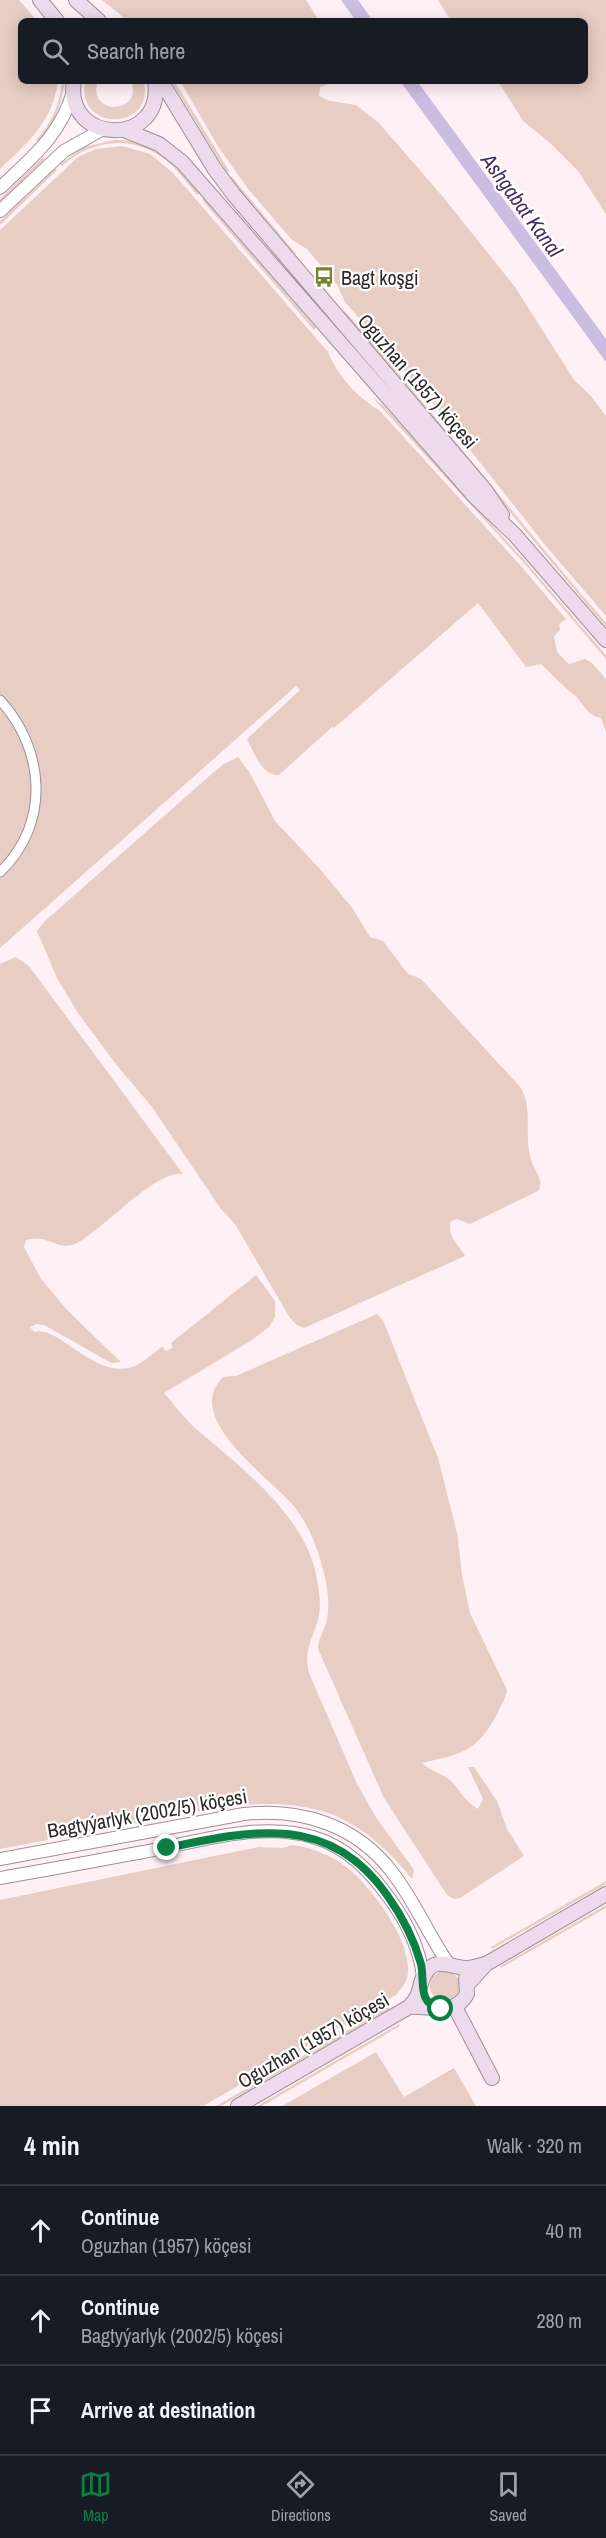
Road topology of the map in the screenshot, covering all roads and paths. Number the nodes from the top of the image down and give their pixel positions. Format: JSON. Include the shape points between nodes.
{"nodes":[{"id":1,"x":40,"y":0,"type":"edge"},
{"id":2,"x":76,"y":0,"type":"edge"},
{"id":3,"x":55,"y":18,"type":"edge"},
{"id":4,"x":96,"y":18,"type":"edge"},
{"id":5,"x":155,"y":84,"type":"edge"},
{"id":6,"x":163,"y":84,"type":"edge"},
{"id":7,"x":74,"y":86,"type":"edge"},
{"id":8,"x":102,"y":129,"type":"junction"},
{"id":9,"x":124,"y":130,"type":"junction"},
{"id":10,"x":0,"y":188,"type":"edge"},
{"id":11,"x":0,"y":211,"type":"edge"},
{"id":12,"x":515,"y":535,"type":"junction"},
{"id":13,"x":606,"y":640,"type":"edge"},
{"id":14,"x":0,"y":700,"type":"edge"},
{"id":15,"x":0,"y":872,"type":"edge"},
{"id":16,"x":0,"y":1859,"type":"edge"},
{"id":17,"x":0,"y":1878,"type":"edge"},
{"id":18,"x":606,"y":1894,"type":"edge"},
{"id":19,"x":486,"y":1964,"type":"junction"},
{"id":20,"x":453,"y":1965,"type":"junction"},
{"id":21,"x":422,"y":1982,"type":"junction"},
{"id":22,"x":468,"y":1984,"type":"junction"},
{"id":23,"x":409,"y":2007,"type":"junction"},
{"id":24,"x":455,"y":2007,"type":"junction"},
{"id":25,"x":436,"y":2008,"type":"junction"},
{"id":26,"x":492,"y":2078,"type":"dead end"},
{"id":27,"x":238,"y":2106,"type":"edge"}],
"edges":[{"from":1,"to":3,"type":"main road"},
{"from":2,"to":4,"type":"main road"},
{"from":5,"to":9,"type":"main road","via":[[152,109],[143,120]]},
{"from":6,"to":12,"type":"main road","name":"Oguzhan (1957) köçesi","via":[[224,182],[485,489]]},
{"from":7,"to":8,"type":"main road","via":[[76,106],[84,118]]},
{"from":7,"to":10,"type":"street","via":[[65,115],[51,139]]},
{"from":8,"to":9,"type":"main road","name":"Oguzhan (1957) köçesi"},
{"from":8,"to":11,"type":"street","via":[[63,151]]},
{"from":9,"to":12,"type":"main road","name":"Oguzhan (1957) köçesi","via":[[159,144],[182,162],[475,497]]},
{"from":12,"to":13,"type":"main road","name":"Oguzhan (1957) köçesi"},
{"from":14,"to":15,"type":"street","via":[[28,741],[37,792],[24,841]]},
{"from":16,"to":20,"type":"street","name":"Bagtyýarlyk (2002/5) köçesi","via":[[244,1814],[310,1817],[354,1835],[382,1859],[433,1941]]},
{"from":17,"to":21,"type":"street","name":"Bagtyýarlyk (2002/5) köçesi","via":[[217,1838],[269,1832],[306,1836],[350,1855],[380,1884],[409,1933]]},
{"from":18,"to":19,"type":"main road","name":"Oguzhan (1957) köçesi"},
{"from":19,"to":20,"type":"main road","name":"Oguzhan (1957) köçesi","via":[[469,1968]]},
{"from":19,"to":22,"type":"main road","name":"Oguzhan (1957) köçesi"},
{"from":20,"to":21,"type":"main road","name":"Oguzhan (1957) köçesi","via":[[433,1966]]},
{"from":20,"to":22,"type":"main road","via":[[465,1974]]},
{"from":21,"to":23,"type":"main road","name":"Oguzhan (1957) köçesi","via":[[418,1997]]},
{"from":21,"to":25,"type":"main road","via":[[428,2002]]},
{"from":22,"to":24,"type":"main road","name":"Oguzhan (1957) köçesi","via":[[464,1999]]},
{"from":23,"to":25,"type":"main road","name":"Oguzhan (1957) köçesi"},
{"from":23,"to":27,"type":"main road","name":"Oguzhan (1957) köçesi"},
{"from":24,"to":25,"type":"main road","name":"Oguzhan (1957) köçesi"},
{"from":24,"to":26,"type":"main road"}]}
